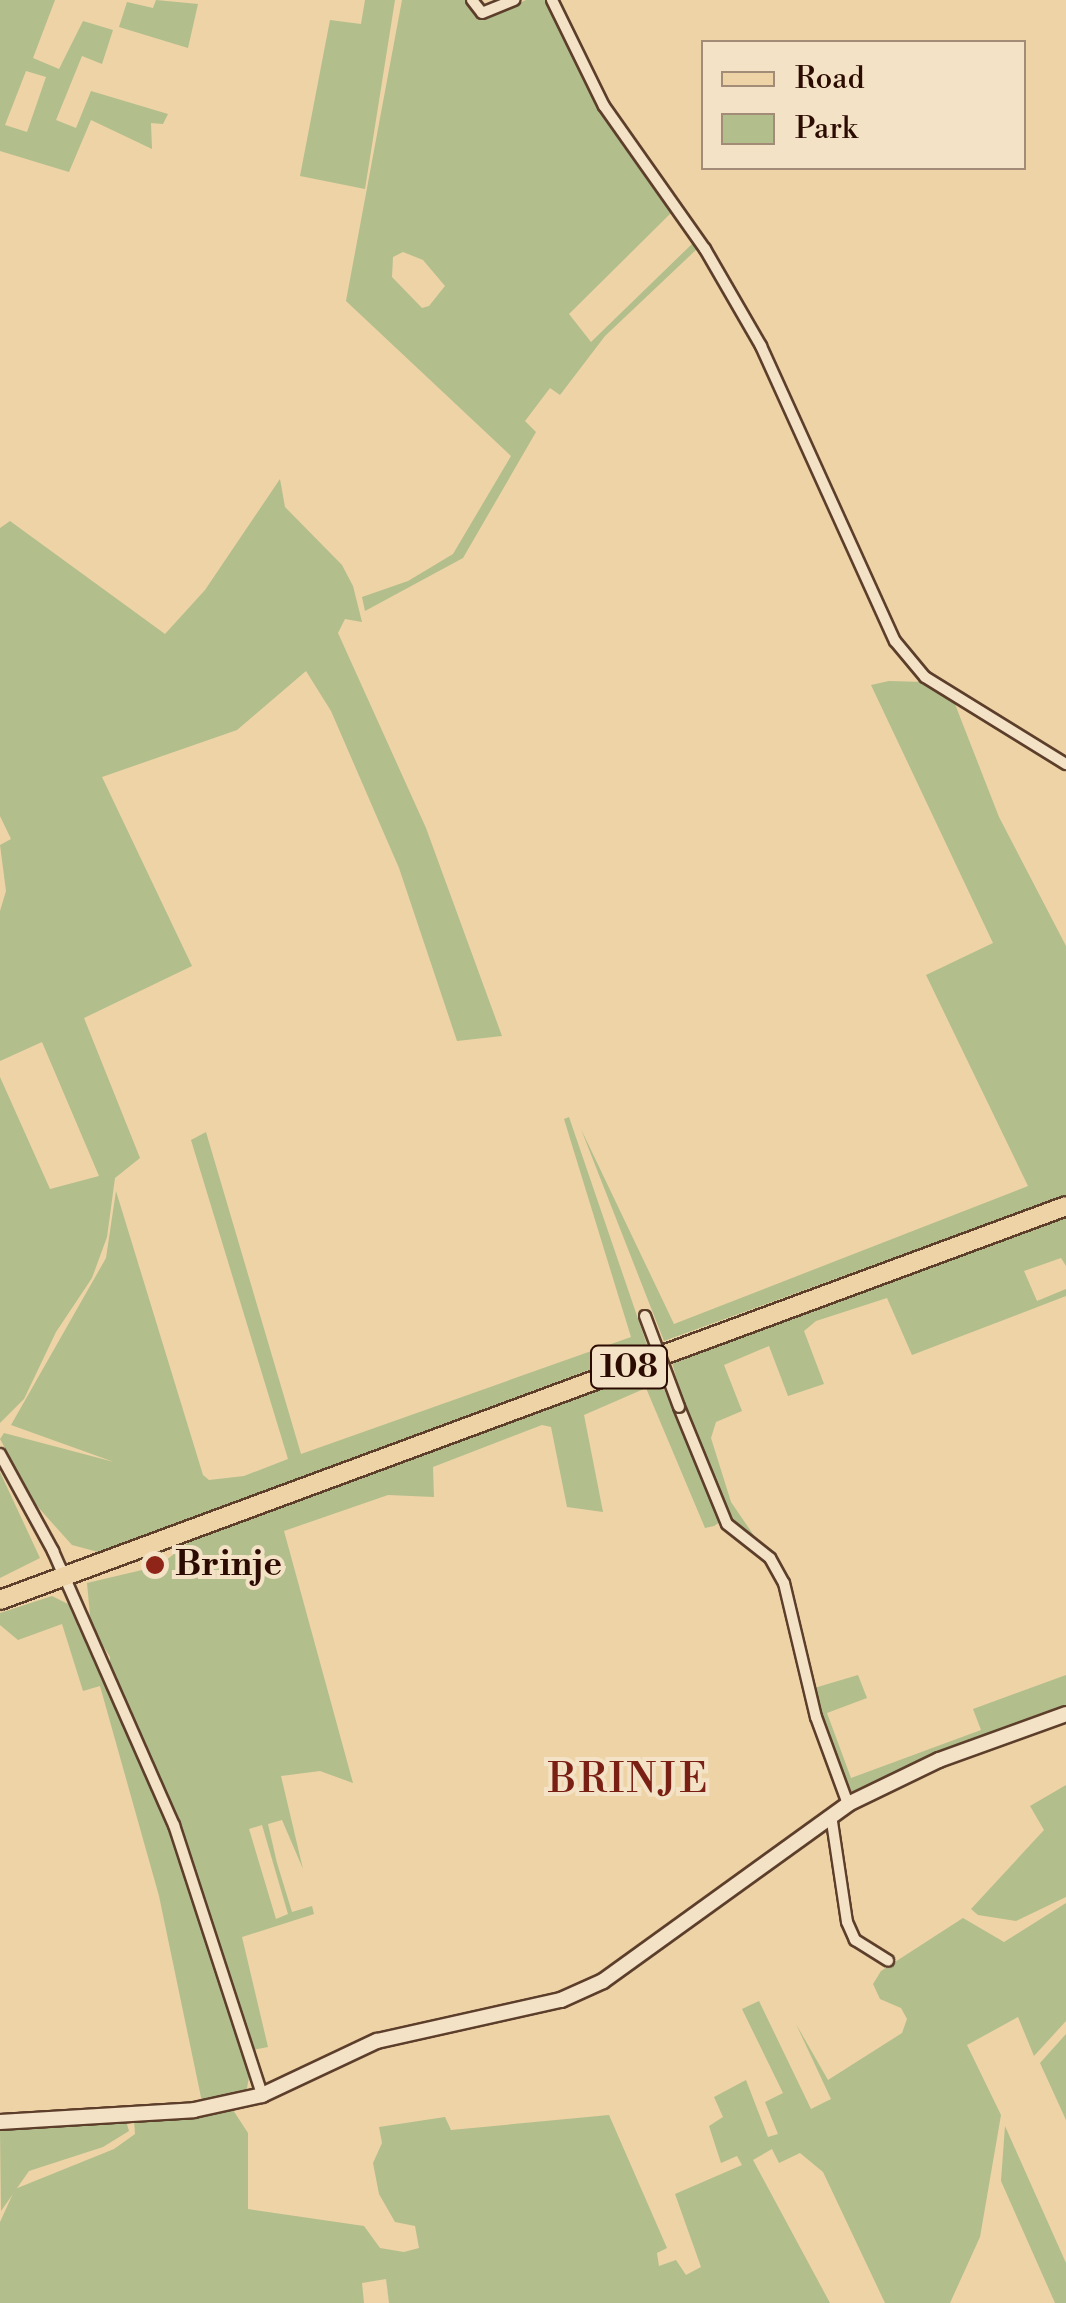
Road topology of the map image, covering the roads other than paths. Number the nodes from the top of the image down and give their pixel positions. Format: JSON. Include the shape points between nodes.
{"nodes":[{"id":1,"x":472,"y":0,"type":"edge"},
{"id":2,"x":514,"y":0,"type":"edge"},
{"id":3,"x":552,"y":0,"type":"edge"},
{"id":4,"x":1066,"y":764,"type":"edge"},
{"id":5,"x":1066,"y":1206,"type":"edge"},
{"id":6,"x":645,"y":1316,"type":"dead end"},
{"id":7,"x":0,"y":1454,"type":"edge"},
{"id":8,"x":65,"y":1576,"type":"junction"},
{"id":9,"x":0,"y":1600,"type":"edge"},
{"id":10,"x":1066,"y":1714,"type":"edge"},
{"id":11,"x":848,"y":1804,"type":"junction"},
{"id":12,"x":831,"y":1814,"type":"junction"},
{"id":13,"x":888,"y":1962,"type":"dead end"},
{"id":14,"x":262,"y":2095,"type":"junction"},
{"id":15,"x":0,"y":2122,"type":"edge"}],
"edges":[{"from":1,"to":2,"type":"street","via":[[482,12]]},
{"from":3,"to":4,"type":"street","via":[[604,106],[704,249],[761,346],[895,640],[925,677]]},
{"from":5,"to":8,"type":"main road","number":"108"},
{"from":6,"to":11,"type":"street","bridge":true,"via":[[727,1524],[770,1558],[784,1583],[816,1717]]},
{"from":7,"to":8,"type":"street"},
{"from":8,"to":9,"type":"main road","number":"108"},
{"from":8,"to":14,"type":"street","via":[[174,1825]]},
{"from":10,"to":11,"type":"street","via":[[939,1760]]},
{"from":11,"to":12,"type":"street"},
{"from":12,"to":13,"type":"street","via":[[847,1922],[855,1940]]},
{"from":12,"to":14,"type":"street","via":[[603,1980],[508,2016],[377,2041]]},
{"from":14,"to":15,"type":"street","via":[[194,2110]]}]}
